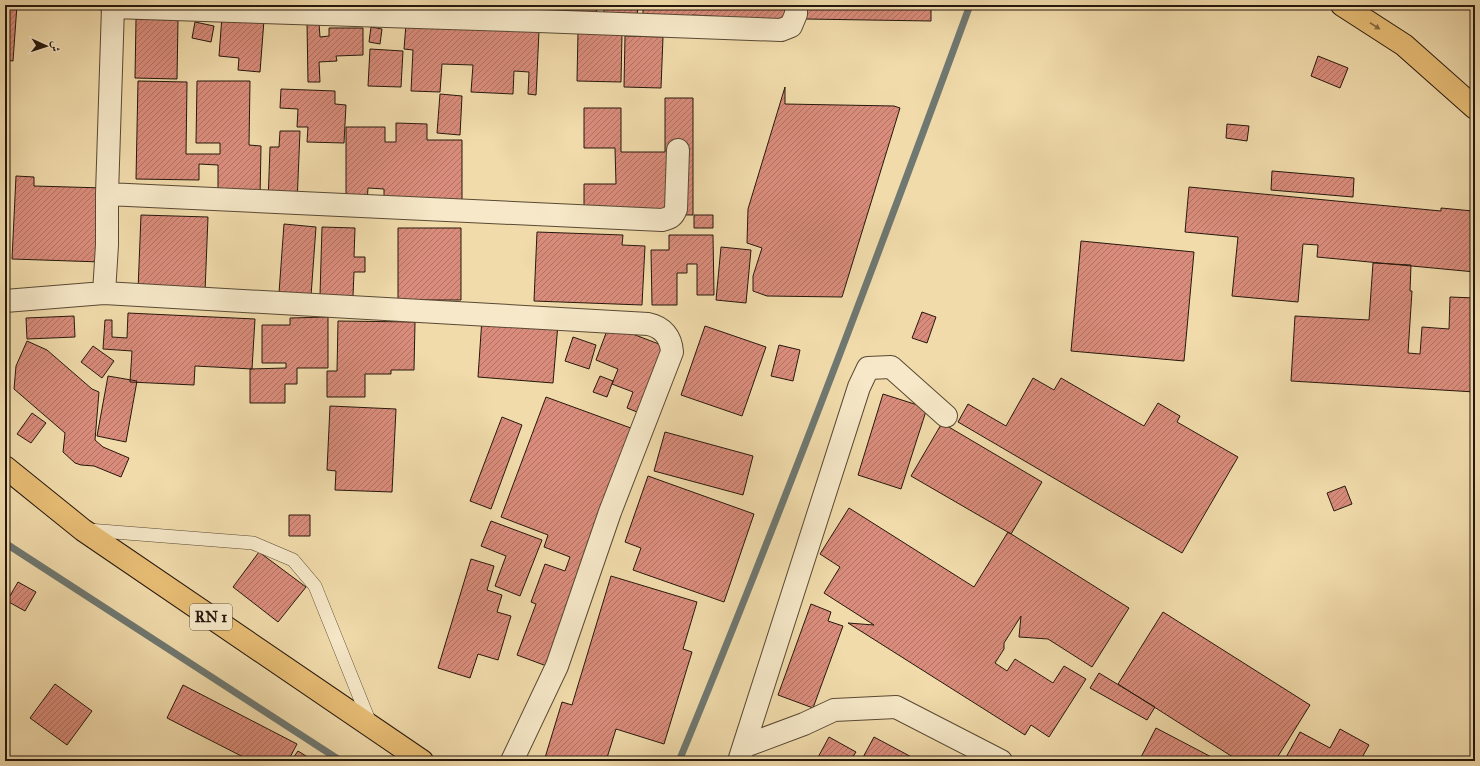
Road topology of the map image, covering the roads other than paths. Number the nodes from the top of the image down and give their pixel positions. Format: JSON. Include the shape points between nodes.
{"nodes":[{"id":1,"x":796,"y":5,"type":"edge"},
{"id":2,"x":1342,"y":5,"type":"edge"},
{"id":3,"x":112,"y":6,"type":"edge"},
{"id":4,"x":1475,"y":108,"type":"edge"},
{"id":5,"x":678,"y":150,"type":"dead end"},
{"id":6,"x":107,"y":194,"type":"junction"},
{"id":7,"x":104,"y":293,"type":"junction"},
{"id":8,"x":5,"y":301,"type":"edge"},
{"id":9,"x":946,"y":416,"type":"dead end"},
{"id":10,"x":5,"y":467,"type":"edge"},
{"id":11,"x":83,"y":530,"type":"junction"},
{"id":12,"x":371,"y":727,"type":"junction"},
{"id":13,"x":742,"y":753,"type":"edge"},
{"id":14,"x":422,"y":761,"type":"edge"},
{"id":15,"x":512,"y":761,"type":"edge"},
{"id":16,"x":1001,"y":761,"type":"edge"}],
"edges":[{"from":1,"to":3,"type":"street","via":[[796,14],[790,26],[781,30]]},
{"from":2,"to":4,"type":"main road","one_way":true,"via":[[1404,45]]},
{"from":3,"to":6,"type":"street"},
{"from":5,"to":6,"type":"street","via":[[676,209],[673,216],[662,220]]},
{"from":6,"to":7,"type":"street"},
{"from":7,"to":8,"type":"street"},
{"from":7,"to":15,"type":"street","via":[[648,324],[659,327],[668,335],[672,352],[610,512],[557,666]]},
{"from":9,"to":13,"type":"street","via":[[891,367],[868,368],[859,387]]},
{"from":10,"to":11,"type":"main road","number":"RN 1"},
{"from":11,"to":12,"type":"main road","number":"RN 1"},
{"from":11,"to":12,"type":"lane","via":[[253,544],[293,560],[315,586]]},
{"from":12,"to":14,"type":"main road","number":"RN 1"},
{"from":13,"to":16,"type":"street","via":[[834,710],[896,707]]}]}
